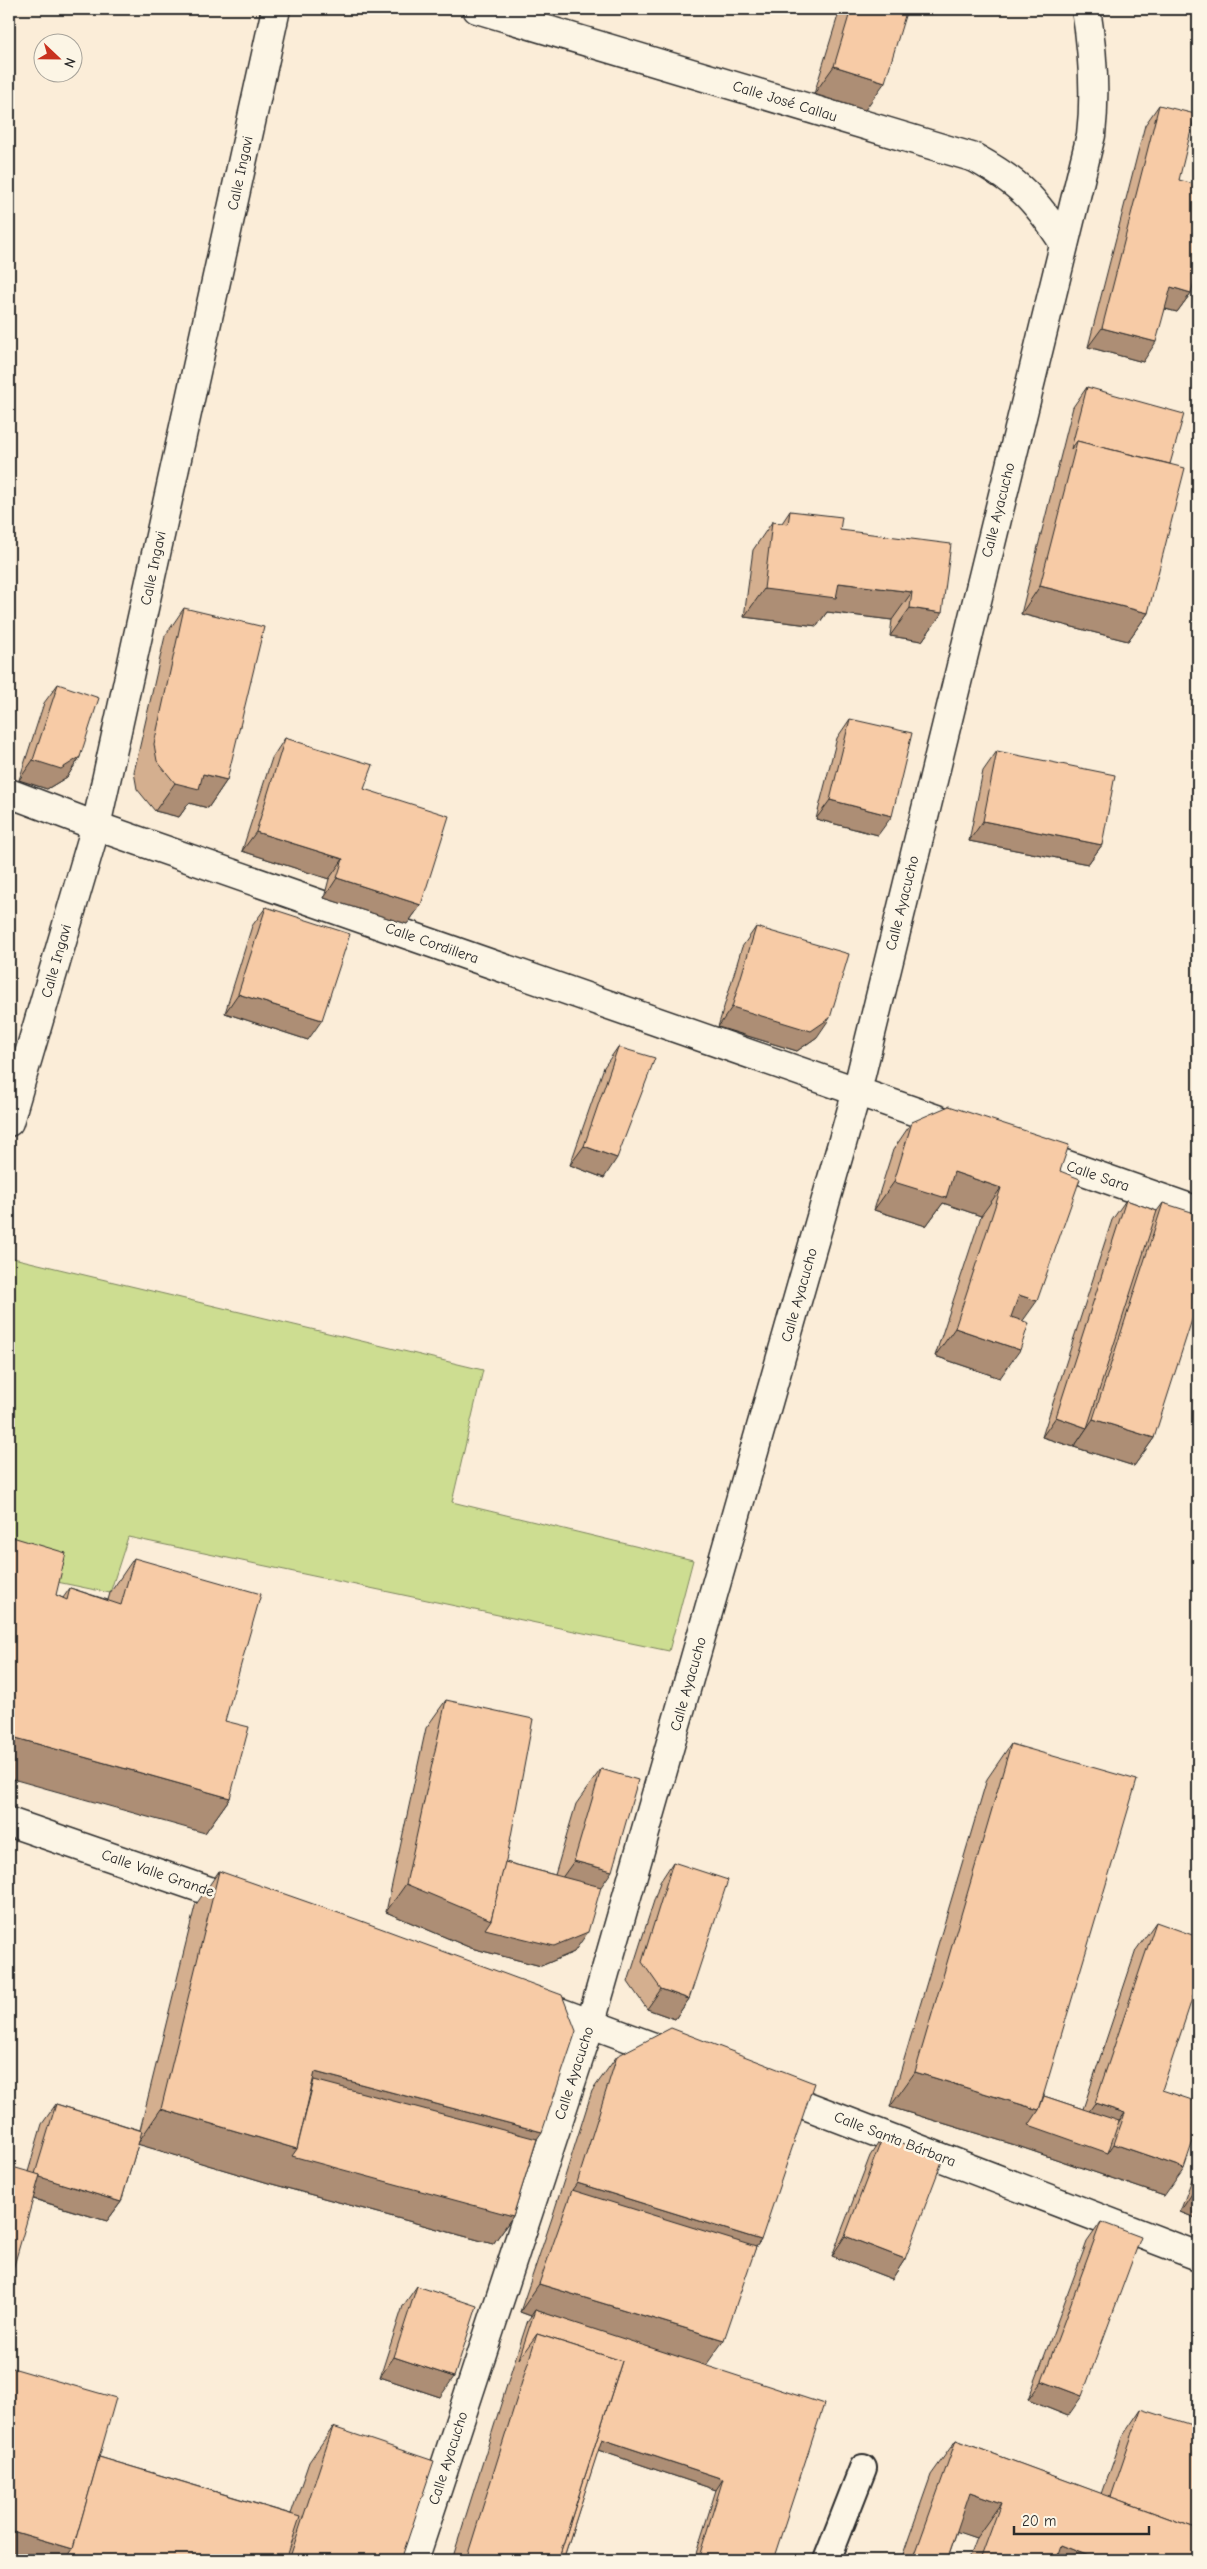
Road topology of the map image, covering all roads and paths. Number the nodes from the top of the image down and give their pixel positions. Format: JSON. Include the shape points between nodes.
{"nodes":[{"id":1,"x":276,"y":9,"type":"edge"},
{"id":2,"x":476,"y":9,"type":"edge"},
{"id":3,"x":1086,"y":9,"type":"edge"},
{"id":4,"x":1063,"y":242,"type":"junction"},
{"id":5,"x":9,"y":793,"type":"edge"},
{"id":6,"x":96,"y":826,"type":"junction"},
{"id":7,"x":857,"y":1091,"type":"junction"},
{"id":8,"x":9,"y":1122,"type":"edge"},
{"id":9,"x":1198,"y":1211,"type":"edge"},
{"id":10,"x":9,"y":1822,"type":"edge"},
{"id":11,"x":262,"y":1909,"type":"edge"},
{"id":12,"x":516,"y":1996,"type":"edge"},
{"id":13,"x":591,"y":2022,"type":"junction"},
{"id":14,"x":701,"y":2065,"type":"edge"},
{"id":15,"x":747,"y":2082,"type":"edge"},
{"id":16,"x":1198,"y":2256,"type":"edge"},
{"id":17,"x":864,"y":2468,"type":"dead end"},
{"id":18,"x":414,"y":2560,"type":"edge"},
{"id":19,"x":827,"y":2560,"type":"edge"}],
"edges":[{"from":1,"to":6,"type":"street","name":"Calle Ingavi"},
{"from":2,"to":4,"type":"street","name":"Calle José Callau","via":[[976,158],[1008,176],[1039,206]]},
{"from":3,"to":4,"type":"street","name":"Calle Ayacucho","via":[[1095,97],[1091,135]]},
{"from":4,"to":7,"type":"street","name":"Calle Ayacucho"},
{"from":5,"to":6,"type":"street","name":"Calle Cordillera"},
{"from":6,"to":7,"type":"street","name":"Calle Cordillera"},
{"from":6,"to":8,"type":"street","name":"Calle Ingavi"},
{"from":7,"to":9,"type":"street","name":"Calle Sara"},
{"from":7,"to":13,"type":"street","name":"Calle Ayacucho"},
{"from":10,"to":11,"type":"street","name":"Calle Valle Grande"},
{"from":12,"to":13,"type":"street"},
{"from":13,"to":14,"type":"street"},
{"from":13,"to":18,"type":"street","name":"Calle Ayacucho"},
{"from":15,"to":16,"type":"street","name":"Calle Santa Bárbara"},
{"from":17,"to":19,"type":"lane"}]}
